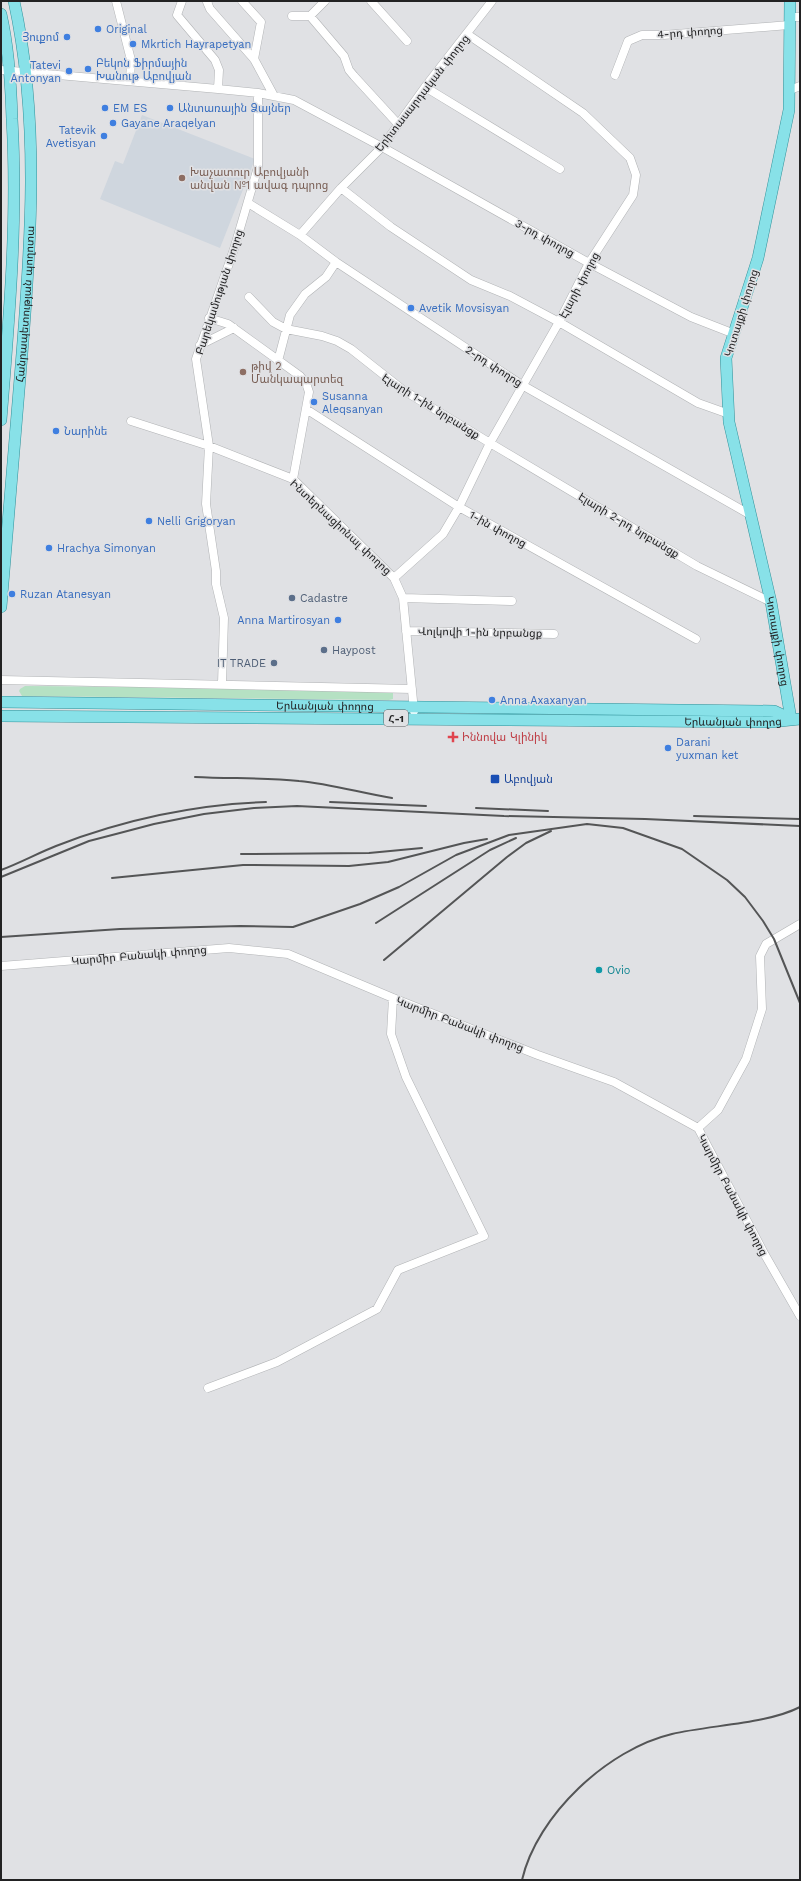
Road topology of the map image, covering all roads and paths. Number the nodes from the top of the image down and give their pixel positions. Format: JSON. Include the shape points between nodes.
{"nodes":[{"id":1,"x":14,"y":1,"type":"edge"},
{"id":2,"x":116,"y":1,"type":"edge"},
{"id":3,"x":182,"y":1,"type":"edge"},
{"id":4,"x":208,"y":1,"type":"edge"},
{"id":5,"x":242,"y":1,"type":"edge"},
{"id":6,"x":325,"y":1,"type":"edge"},
{"id":7,"x":370,"y":1,"type":"edge"},
{"id":8,"x":492,"y":1,"type":"edge"},
{"id":9,"x":790,"y":1,"type":"edge"},
{"id":10,"x":1,"y":14,"type":"edge"},
{"id":11,"x":292,"y":16,"type":"dead end"},
{"id":12,"x":310,"y":16,"type":"junction"},
{"id":13,"x":793,"y":20,"type":"edge"},
{"id":14,"x":467,"y":34,"type":"junction"},
{"id":15,"x":407,"y":41,"type":"dead end"},
{"id":16,"x":254,"y":59,"type":"junction"},
{"id":17,"x":6,"y":71,"type":"edge"},
{"id":18,"x":27,"y":72,"type":"junction"},
{"id":19,"x":615,"y":75,"type":"dead end"},
{"id":20,"x":130,"y":81,"type":"junction"},
{"id":21,"x":425,"y":87,"type":"junction"},
{"id":22,"x":795,"y":88,"type":"edge"},
{"id":23,"x":218,"y":89,"type":"junction"},
{"id":24,"x":258,"y":93,"type":"junction"},
{"id":25,"x":274,"y":96,"type":"junction"},
{"id":26,"x":398,"y":124,"type":"junction"},
{"id":27,"x":382,"y":147,"type":"junction"},
{"id":28,"x":560,"y":169,"type":"dead end"},
{"id":29,"x":341,"y":188,"type":"junction"},
{"id":30,"x":248,"y":203,"type":"junction"},
{"id":31,"x":300,"y":235,"type":"junction"},
{"id":32,"x":336,"y":262,"type":"junction"},
{"id":33,"x":589,"y":263,"type":"junction"},
{"id":34,"x":249,"y":297,"type":"dead end"},
{"id":35,"x":209,"y":318,"type":"junction"},
{"id":36,"x":559,"y":322,"type":"junction"},
{"id":37,"x":234,"y":328,"type":"junction"},
{"id":38,"x":286,"y":329,"type":"junction"},
{"id":39,"x":732,"y":333,"type":"junction"},
{"id":40,"x":200,"y":345,"type":"junction"},
{"id":41,"x":278,"y":361,"type":"junction"},
{"id":42,"x":522,"y":385,"type":"junction"},
{"id":43,"x":306,"y":409,"type":"junction"},
{"id":44,"x":729,"y":414,"type":"junction"},
{"id":45,"x":1,"y":420,"type":"edge"},
{"id":46,"x":131,"y":421,"type":"dead end"},
{"id":47,"x":490,"y":444,"type":"junction"},
{"id":48,"x":209,"y":446,"type":"junction"},
{"id":49,"x":293,"y":479,"type":"junction"},
{"id":50,"x":459,"y":507,"type":"junction"},
{"id":51,"x":749,"y":514,"type":"junction"},
{"id":52,"x":394,"y":578,"type":"junction"},
{"id":53,"x":402,"y":598,"type":"junction"},
{"id":54,"x":512,"y":601,"type":"dead end"},
{"id":55,"x":771,"y":602,"type":"junction"},
{"id":56,"x":1,"y":607,"type":"edge"},
{"id":57,"x":406,"y":631,"type":"junction"},
{"id":58,"x":554,"y":634,"type":"dead end"},
{"id":59,"x":696,"y":638,"type":"dead end"},
{"id":60,"x":1,"y":680,"type":"edge"},
{"id":61,"x":222,"y":684,"type":"junction"},
{"id":62,"x":412,"y":689,"type":"junction"},
{"id":63,"x":1,"y":702,"type":"edge"},
{"id":64,"x":414,"y":706,"type":"junction"},
{"id":65,"x":1,"y":716,"type":"edge"},
{"id":66,"x":414,"y":718,"type":"junction"},
{"id":67,"x":796,"y":719,"type":"edge"},
{"id":68,"x":800,"y":924,"type":"edge"},
{"id":69,"x":1,"y":966,"type":"edge"},
{"id":70,"x":393,"y":998,"type":"junction"},
{"id":71,"x":698,"y":1128,"type":"junction"},
{"id":72,"x":800,"y":1316,"type":"edge"},
{"id":73,"x":208,"y":1388,"type":"dead end"}],
"edges":[{"from":1,"to":18,"type":"main road","name":"Հանրապետության պողոտա"},
{"from":2,"to":20,"type":"street","via":[[131,60]]},
{"from":3,"to":23,"type":"street","via":[[177,15],[215,60],[219,70]]},
{"from":4,"to":16,"type":"street","via":[[210,9]]},
{"from":5,"to":16,"type":"street","via":[[261,22]]},
{"from":6,"to":12,"type":"street"},
{"from":7,"to":15,"type":"street"},
{"from":8,"to":14,"type":"street","name":"Երիտասարդական փողոց"},
{"from":9,"to":13,"type":"main road","name":"Կոտայքի փողոց"},
{"from":10,"to":17,"type":"main road","name":"Հանրապետության պողոտա","via":[[6,34]]},
{"from":11,"to":12,"type":"street"},
{"from":12,"to":26,"type":"street","via":[[344,56],[349,70]]},
{"from":13,"to":19,"type":"street","name":"4-րդ փողոց","via":[[663,35],[642,35],[628,41]]},
{"from":13,"to":22,"type":"main road","name":"Կոտայքի փողոց"},
{"from":14,"to":21,"type":"street","name":"Երիտասարդական փողոց"},
{"from":14,"to":33,"type":"street","name":"Էլարի փողոց","via":[[583,113],[630,158],[636,175],[633,195]]},
{"from":16,"to":25,"type":"street"},
{"from":17,"to":18,"type":"street","name":"3-րդ փողոց"},
{"from":17,"to":45,"type":"main road","name":"Հանրապետության պողոտա","via":[[15,163],[12,279]]},
{"from":18,"to":20,"type":"street","name":"3-րդ փողոց"},
{"from":18,"to":56,"type":"main road","name":"Հանրապետության պողոտա","via":[[30,163],[28,281]]},
{"from":20,"to":23,"type":"street","name":"3-րդ փողոց"},
{"from":21,"to":26,"type":"street","name":"Երիտասարդական փողոց"},
{"from":21,"to":28,"type":"street"},
{"from":22,"to":39,"type":"main road","name":"Կոտայքի փողոց","via":[[758,258]]},
{"from":23,"to":24,"type":"street","name":"3-րդ փողոց"},
{"from":24,"to":25,"type":"street","name":"3-րդ փողոց"},
{"from":24,"to":30,"type":"street","name":"Բարեկամության փողոց","via":[[258,167]]},
{"from":25,"to":27,"type":"street","name":"3-րդ փողոց","via":[[294,100],[311,108]]},
{"from":26,"to":27,"type":"street","name":"Երիտասարդական փողոց"},
{"from":27,"to":29,"type":"street","name":"Երիտասարդական փողոց"},
{"from":27,"to":33,"type":"street","name":"3-րդ փողոց"},
{"from":29,"to":31,"type":"street","name":"Երիտասարդական փողոց"},
{"from":29,"to":36,"type":"street","via":[[390,226],[471,280],[510,296]]},
{"from":30,"to":31,"type":"street","name":"2-րդ փողոց"},
{"from":30,"to":35,"type":"street","name":"Բարեկամության փողոց"},
{"from":31,"to":32,"type":"street","name":"2-րդ փողոց"},
{"from":32,"to":38,"type":"street","via":[[326,277],[301,299],[290,315]]},
{"from":32,"to":42,"type":"street","name":"2-րդ փողոց"},
{"from":33,"to":36,"type":"street","name":"Էլարի փողոց"},
{"from":33,"to":39,"type":"street","name":"3-րդ փողոց","via":[[691,317]]},
{"from":34,"to":38,"type":"street","via":[[273,322]]},
{"from":35,"to":37,"type":"street"},
{"from":35,"to":40,"type":"street","name":"Բարեկամության փողոց"},
{"from":36,"to":42,"type":"street","name":"Էլարի փողոց"},
{"from":36,"to":44,"type":"street","via":[[698,403]]},
{"from":37,"to":40,"type":"street"},
{"from":37,"to":41,"type":"street"},
{"from":38,"to":41,"type":"street"},
{"from":38,"to":47,"type":"street","name":"Էլարի 1-ին նրբանցք","via":[[322,336],[351,349],[403,390]]},
{"from":39,"to":44,"type":"main road","name":"Կոտայքի փողոց","via":[[726,358]]},
{"from":40,"to":48,"type":"street","name":"Բարեկամության փողոց","via":[[196,359]]},
{"from":41,"to":43,"type":"street","via":[[306,383]]},
{"from":42,"to":47,"type":"street","name":"Էլարի փողոց"},
{"from":42,"to":51,"type":"street","name":"2-րդ փողոց"},
{"from":43,"to":49,"type":"street"},
{"from":43,"to":50,"type":"street","name":"1-ին փողոց"},
{"from":44,"to":51,"type":"main road","name":"Կոտայքի փողոց"},
{"from":46,"to":48,"type":"street","name":"Ինտերնացիոնալ փողոց"},
{"from":47,"to":50,"type":"street","name":"Էլարի փողոց"},
{"from":47,"to":55,"type":"street","name":"Էլարի 2-րդ նրբանցք","via":[[697,566]]},
{"from":48,"to":49,"type":"street","name":"Ինտերնացիոնալ փողոց"},
{"from":48,"to":61,"type":"street","name":"Բարեկամության փողոց","via":[[206,504],[216,584],[224,618]]},
{"from":49,"to":52,"type":"street","name":"Ինտերնացիոնալ փողոց"},
{"from":50,"to":52,"type":"street","name":"Էլարի փողոց","via":[[443,534]]},
{"from":50,"to":59,"type":"street","name":"1-ին փողոց"},
{"from":51,"to":55,"type":"main road","name":"Կոտայքի փողոց"},
{"from":52,"to":53,"type":"street","name":"Ինտերնացիոնալ փողոց"},
{"from":53,"to":54,"type":"street"},
{"from":53,"to":57,"type":"street","name":"Ինտերնացիոնալ փողոց"},
{"from":55,"to":67,"type":"main road","name":"Կոտայքի փողոց"},
{"from":57,"to":58,"type":"street","name":"Վոլկովի 1-ին նրբանցք"},
{"from":57,"to":62,"type":"street","name":"Ինտերնացիոնալ փողոց"},
{"from":60,"to":61,"type":"street"},
{"from":61,"to":62,"type":"street"},
{"from":62,"to":64,"type":"street","name":"Ինտերնացիոնալ փողոց"},
{"from":63,"to":64,"type":"main road","name":"Երևանյան փողոց","number":"Հ-1"},
{"from":64,"to":66,"type":"street","name":"Ինտերնացիոնալ փողոց"},
{"from":64,"to":67,"type":"main road","name":"Երևանյան փողոց","number":"Հ-1","via":[[774,711]]},
{"from":65,"to":66,"type":"main road","name":"Երևանյան փողոց","number":"Հ-1"},
{"from":66,"to":67,"type":"main road","name":"Երևանյան փողոց","number":"Հ-1","via":[[763,722]]},
{"from":68,"to":71,"type":"street","via":[[766,944],[760,956],[762,1009],[746,1059],[718,1110]]},
{"from":69,"to":70,"type":"street","name":"Կարմիր Բանակի փողոց","via":[[229,948],[288,954]]},
{"from":70,"to":71,"type":"street","name":"Կարմիր Բանակի փողոց","via":[[614,1082]]},
{"from":70,"to":73,"type":"street","via":[[391,1034],[406,1077],[484,1236],[398,1270],[377,1309],[277,1362]]},
{"from":71,"to":72,"type":"street","name":"Կարմիր Բանակի փողոց"}]}
